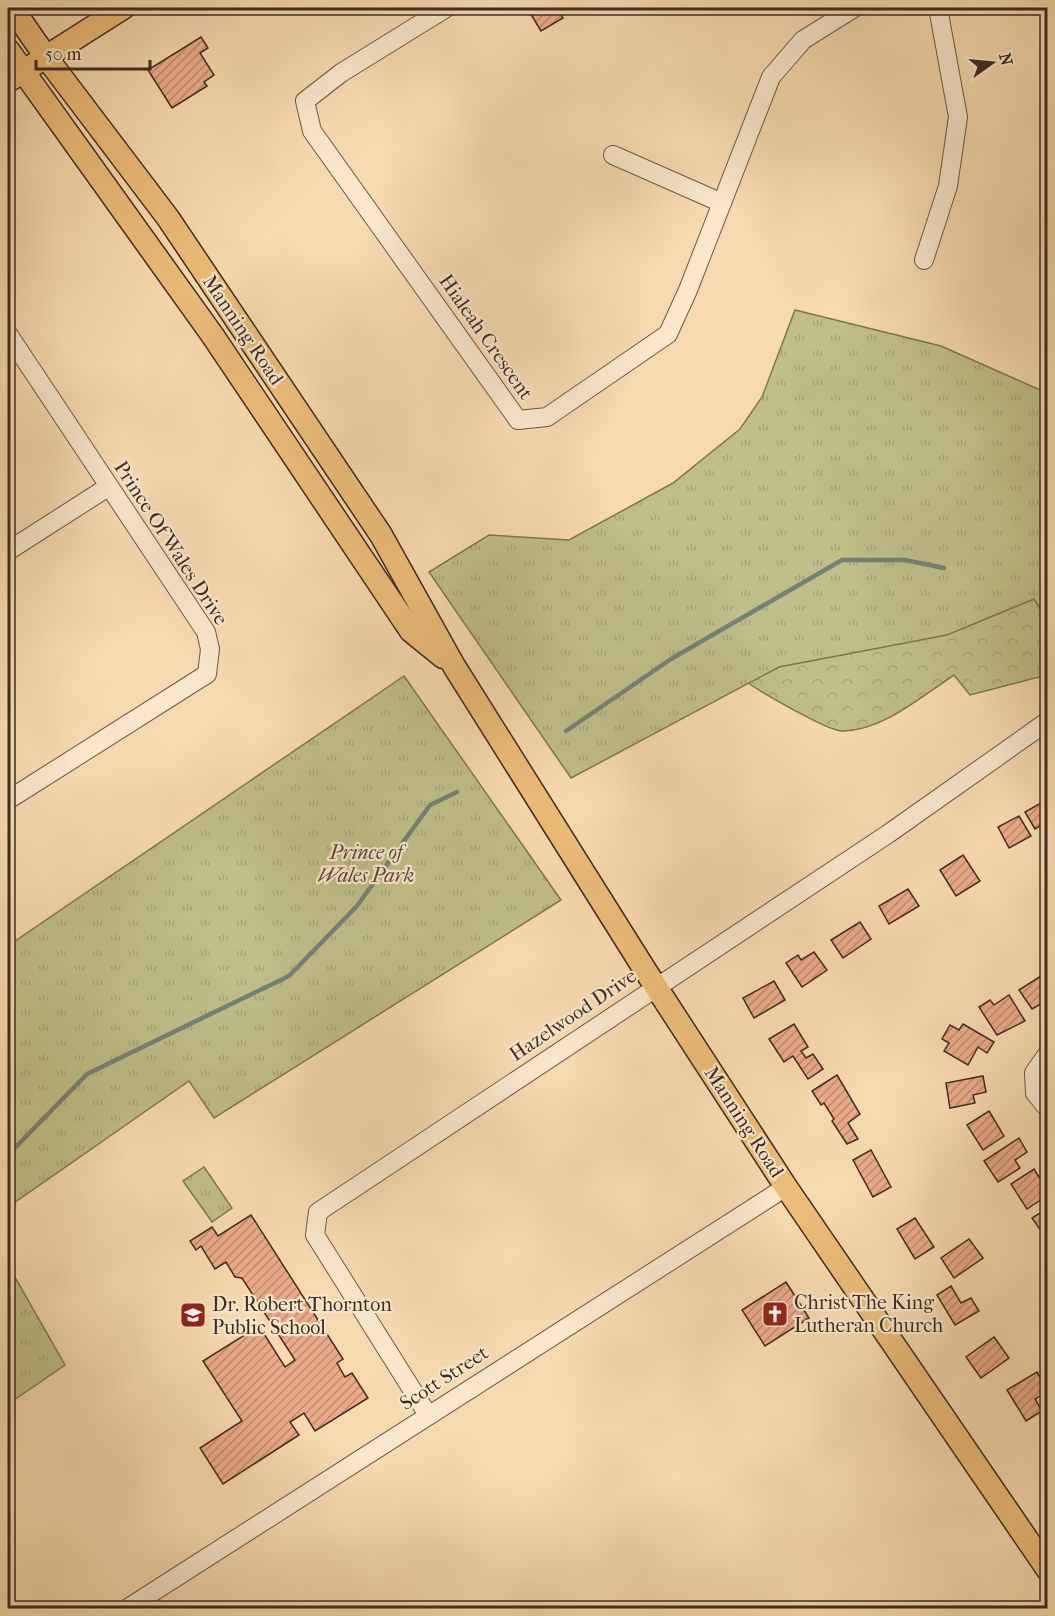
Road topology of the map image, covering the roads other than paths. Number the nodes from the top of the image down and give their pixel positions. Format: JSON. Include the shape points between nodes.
{"nodes":[{"id":1,"x":12,"y":8,"type":"edge"},
{"id":2,"x":123,"y":8,"type":"edge"},
{"id":3,"x":446,"y":8,"type":"edge"},
{"id":4,"x":854,"y":8,"type":"edge"},
{"id":5,"x":938,"y":8,"type":"edge"},
{"id":6,"x":8,"y":50,"type":"edge"},
{"id":7,"x":46,"y":57,"type":"junction"},
{"id":8,"x":14,"y":76,"type":"edge"},
{"id":9,"x":613,"y":155,"type":"dead end"},
{"id":10,"x":722,"y":203,"type":"junction"},
{"id":11,"x":924,"y":260,"type":"dead end"},
{"id":12,"x":8,"y":334,"type":"edge"},
{"id":13,"x":108,"y":487,"type":"junction"},
{"id":14,"x":8,"y":551,"type":"edge"},
{"id":15,"x":454,"y":666,"type":"junction"},
{"id":16,"x":1047,"y":721,"type":"edge"},
{"id":17,"x":8,"y":800,"type":"edge"},
{"id":18,"x":656,"y":987,"type":"junction"},
{"id":19,"x":1047,"y":1053,"type":"edge"},
{"id":20,"x":1047,"y":1109,"type":"edge"},
{"id":21,"x":786,"y":1187,"type":"junction"},
{"id":22,"x":428,"y":1415,"type":"junction"},
{"id":23,"x":1047,"y":1570,"type":"edge"},
{"id":24,"x":128,"y":1608,"type":"edge"}],
"edges":[{"from":1,"to":7,"type":"main road","name":"Manning Road"},
{"from":2,"to":7,"type":"main road"},
{"from":3,"to":10,"type":"street","name":"Hialeah Crescent","via":[[341,73],[305,101],[312,131],[518,420],[547,417],[668,334]]},
{"from":4,"to":10,"type":"street","name":"Hialeah Crescent","via":[[803,40],[771,77]]},
{"from":5,"to":11,"type":"street","via":[[958,117],[948,186]]},
{"from":6,"to":8,"type":"main road","name":"Manning Road"},
{"from":7,"to":8,"type":"main road"},
{"from":7,"to":15,"type":"main road","name":"Manning Road","via":[[168,218],[375,525]]},
{"from":8,"to":15,"type":"main road","name":"Manning Road","via":[[213,336],[411,631]]},
{"from":9,"to":10,"type":"street"},
{"from":12,"to":13,"type":"street","name":"Prince Of Wales Drive"},
{"from":13,"to":14,"type":"street"},
{"from":13,"to":17,"type":"street","name":"Prince Of Wales Drive","via":[[206,632],[210,649],[207,674]]},
{"from":15,"to":18,"type":"main road","name":"Manning Road"},
{"from":16,"to":18,"type":"street","name":"Hazelwood Drive","via":[[888,834]]},
{"from":18,"to":21,"type":"main road","name":"Manning Road"},
{"from":18,"to":22,"type":"street","name":"Hazelwood Drive","via":[[318,1212],[315,1235]]},
{"from":19,"to":20,"type":"street","via":[[1035,1073],[1035,1093]]},
{"from":21,"to":22,"type":"street","name":"Scott Street"},
{"from":21,"to":23,"type":"main road","name":"Manning Road"},
{"from":22,"to":24,"type":"street","name":"Scott Street"}]}
